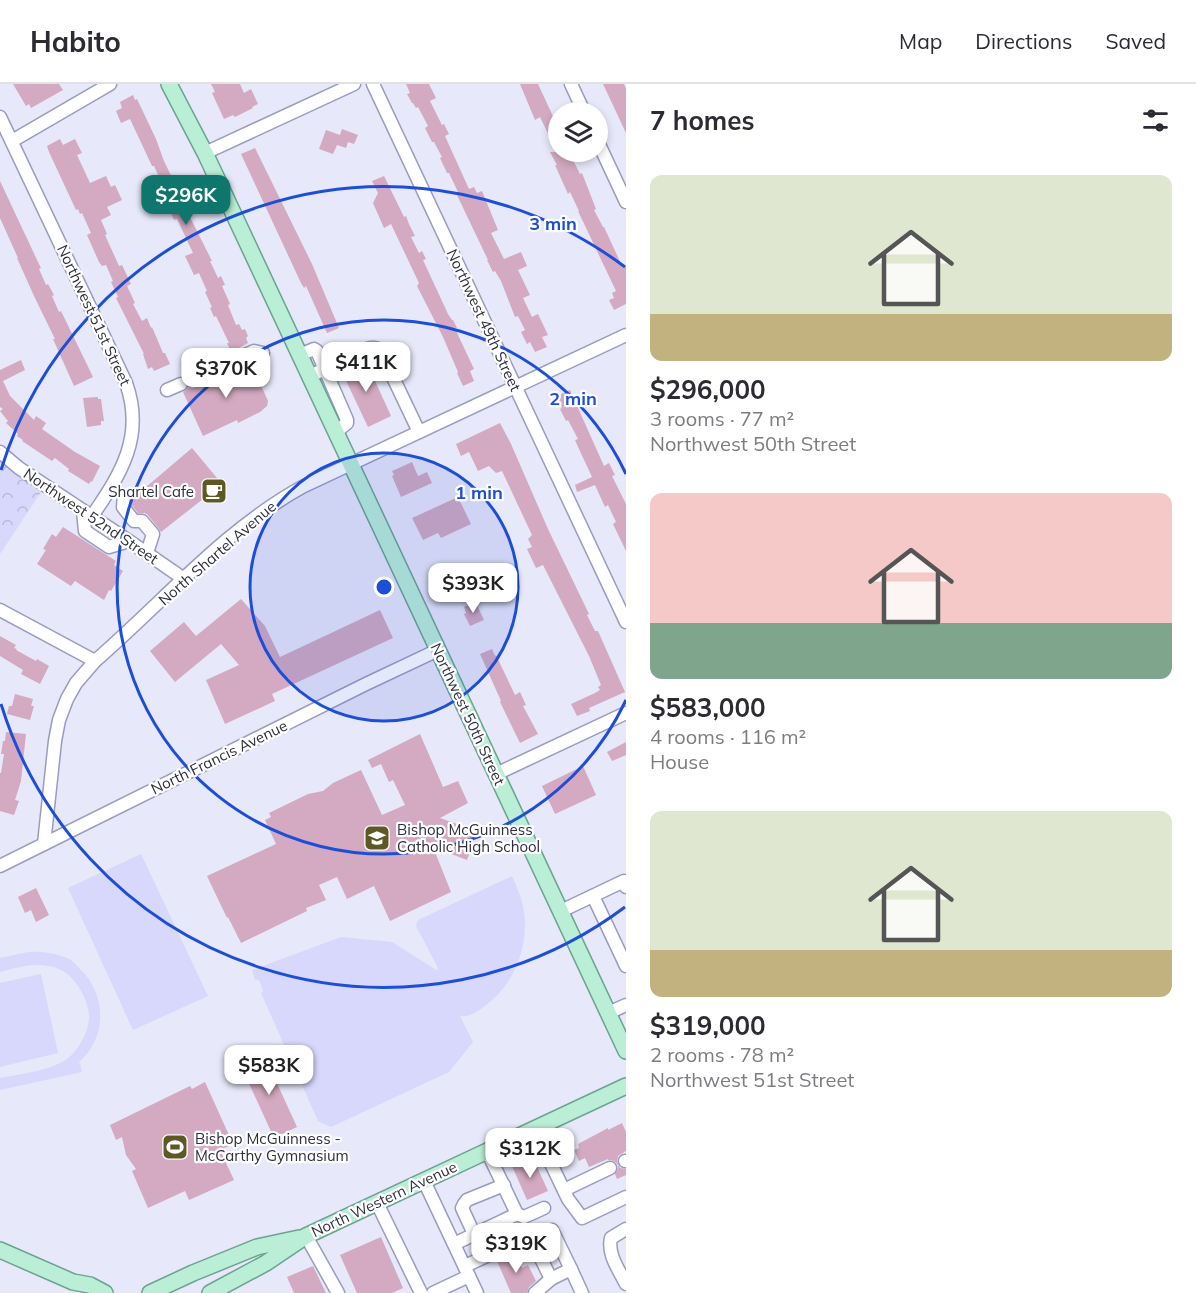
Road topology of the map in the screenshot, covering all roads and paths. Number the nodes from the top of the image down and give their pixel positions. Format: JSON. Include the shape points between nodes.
{"nodes":[{"id":1,"x":110,"y":84,"type":"edge"},
{"id":2,"x":169,"y":84,"type":"edge"},
{"id":3,"x":354,"y":84,"type":"edge"},
{"id":4,"x":373,"y":84,"type":"edge"},
{"id":5,"x":571,"y":84,"type":"edge"},
{"id":6,"x":579,"y":102,"type":"edge"},
{"id":7,"x":0,"y":117,"type":"edge"},
{"id":8,"x":12,"y":141,"type":"junction"},
{"id":9,"x":205,"y":153,"type":"junction"},
{"id":10,"x":607,"y":162,"type":"edge"},
{"id":11,"x":626,"y":202,"type":"edge"},
{"id":12,"x":626,"y":335,"type":"edge"},
{"id":13,"x":262,"y":353,"type":"dead end"},
{"id":14,"x":300,"y":355,"type":"junction"},
{"id":15,"x":325,"y":369,"type":"junction"},
{"id":16,"x":310,"y":376,"type":"junction"},
{"id":17,"x":516,"y":387,"type":"junction"},
{"id":18,"x":168,"y":390,"type":"dead end"},
{"id":19,"x":336,"y":432,"type":"junction"},
{"id":20,"x":419,"y":432,"type":"junction"},
{"id":21,"x":0,"y":452,"type":"edge"},
{"id":22,"x":351,"y":463,"type":"junction"},
{"id":23,"x":124,"y":495,"type":"dead end"},
{"id":24,"x":88,"y":514,"type":"junction"},
{"id":25,"x":147,"y":553,"type":"junction"},
{"id":26,"x":184,"y":579,"type":"junction"},
{"id":27,"x":0,"y":610,"type":"edge"},
{"id":28,"x":626,"y":622,"type":"edge"},
{"id":29,"x":438,"y":650,"type":"junction"},
{"id":30,"x":95,"y":661,"type":"junction"},
{"id":31,"x":626,"y":713,"type":"edge"},
{"id":32,"x":496,"y":774,"type":"junction"},
{"id":33,"x":44,"y":844,"type":"junction"},
{"id":34,"x":0,"y":866,"type":"edge"},
{"id":35,"x":626,"y":887,"type":"edge"},
{"id":36,"x":593,"y":896,"type":"junction"},
{"id":37,"x":561,"y":911,"type":"junction"},
{"id":38,"x":626,"y":966,"type":"edge"},
{"id":39,"x":626,"y":1005,"type":"edge"},
{"id":40,"x":608,"y":1013,"type":"junction"},
{"id":41,"x":626,"y":1051,"type":"edge"},
{"id":42,"x":626,"y":1086,"type":"edge"},
{"id":43,"x":534,"y":1128,"type":"junction"},
{"id":44,"x":487,"y":1151,"type":"junction"},
{"id":45,"x":610,"y":1168,"type":"dead end"},
{"id":46,"x":424,"y":1181,"type":"junction"},
{"id":47,"x":504,"y":1185,"type":"junction"},
{"id":48,"x":564,"y":1190,"type":"junction"},
{"id":49,"x":626,"y":1197,"type":"edge"},
{"id":50,"x":377,"y":1203,"type":"junction"},
{"id":51,"x":544,"y":1208,"type":"dead end"},
{"id":52,"x":517,"y":1214,"type":"junction"},
{"id":53,"x":626,"y":1229,"type":"edge"},
{"id":54,"x":474,"y":1234,"type":"junction"},
{"id":55,"x":306,"y":1236,"type":"junction"},
{"id":56,"x":530,"y":1236,"type":"junction"},
{"id":57,"x":454,"y":1244,"type":"junction"},
{"id":58,"x":0,"y":1250,"type":"edge"},
{"id":59,"x":571,"y":1269,"type":"junction"},
{"id":60,"x":467,"y":1271,"type":"junction"},
{"id":61,"x":551,"y":1279,"type":"junction"},
{"id":62,"x":626,"y":1284,"type":"edge"},
{"id":63,"x":86,"y":1288,"type":"edge"},
{"id":64,"x":105,"y":1293,"type":"edge"},
{"id":65,"x":150,"y":1293,"type":"edge"},
{"id":66,"x":210,"y":1293,"type":"edge"},
{"id":67,"x":338,"y":1293,"type":"edge"},
{"id":68,"x":422,"y":1293,"type":"edge"},
{"id":69,"x":433,"y":1293,"type":"edge"},
{"id":70,"x":477,"y":1293,"type":"edge"},
{"id":71,"x":535,"y":1293,"type":"edge"},
{"id":72,"x":582,"y":1293,"type":"edge"}],
"edges":[{"from":1,"to":8,"type":"street"},
{"from":2,"to":9,"type":"main road","name":"Northwest 50th Street"},
{"from":3,"to":9,"type":"street"},
{"from":4,"to":17,"type":"street","name":"Northwest 49th Street"},
{"from":5,"to":6,"type":"street"},
{"from":7,"to":8,"type":"street","name":"Northwest 51st Street"},
{"from":8,"to":24,"type":"street","name":"Northwest 51st Street","via":[[130,396],[132,431],[122,469]]},
{"from":9,"to":14,"type":"main road","name":"Northwest 50th Street"},
{"from":10,"to":11,"type":"street"},
{"from":12,"to":17,"type":"street","name":"North Shartel Avenue"},
{"from":13,"to":18,"type":"street","via":[[254,351]]},
{"from":14,"to":15,"type":"street","via":[[314,349]]},
{"from":14,"to":16,"type":"main road","name":"Northwest 50th Street"},
{"from":15,"to":16,"type":"street"},
{"from":15,"to":19,"type":"street","via":[[347,420]]},
{"from":15,"to":20,"type":"street","via":[[367,349],[380,350]]},
{"from":16,"to":19,"type":"main road","name":"Northwest 50th Street"},
{"from":17,"to":20,"type":"street","name":"North Shartel Avenue"},
{"from":17,"to":28,"type":"street","name":"Northwest 49th Street"},
{"from":19,"to":22,"type":"main road","name":"Northwest 50th Street"},
{"from":20,"to":22,"type":"street","name":"North Shartel Avenue"},
{"from":21,"to":24,"type":"street","name":"Northwest 52nd Street"},
{"from":22,"to":26,"type":"street","name":"North Shartel Avenue","via":[[269,506]]},
{"from":22,"to":29,"type":"main road","name":"Northwest 50th Street"},
{"from":23,"to":25,"type":"street","via":[[123,507],[134,521],[142,521],[153,534]]},
{"from":24,"to":25,"type":"street","name":"Northwest 52nd Street","via":[[85,531],[109,547],[129,541]]},
{"from":25,"to":26,"type":"street","name":"Northwest 52nd Street"},
{"from":26,"to":30,"type":"street","name":"North Shartel Avenue"},
{"from":27,"to":30,"type":"street"},
{"from":29,"to":32,"type":"main road","name":"Northwest 50th Street"},
{"from":29,"to":33,"type":"street","name":"North Francis Avenue"},
{"from":30,"to":33,"type":"street","name":"North Shartel Avenue","via":[[76,683],[59,720]]},
{"from":31,"to":32,"type":"street"},
{"from":32,"to":37,"type":"main road","name":"Northwest 50th Street"},
{"from":33,"to":34,"type":"street","name":"North Francis Avenue"},
{"from":35,"to":36,"type":"street","via":[[624,881]]},
{"from":36,"to":37,"type":"street"},
{"from":36,"to":38,"type":"street"},
{"from":37,"to":40,"type":"main road","name":"Northwest 50th Street"},
{"from":39,"to":40,"type":"street"},
{"from":40,"to":41,"type":"main road","name":"Northwest 50th Street"},
{"from":42,"to":43,"type":"main road","name":"North Western Avenue"},
{"from":43,"to":44,"type":"main road","name":"North Western Avenue"},
{"from":43,"to":48,"type":"street"},
{"from":44,"to":46,"type":"main road","name":"North Western Avenue"},
{"from":44,"to":47,"type":"street"},
{"from":45,"to":48,"type":"street"},
{"from":46,"to":50,"type":"main road","name":"North Western Avenue"},
{"from":46,"to":57,"type":"street"},
{"from":47,"to":52,"type":"street"},
{"from":47,"to":54,"type":"street","via":[[464,1204],[462,1208]]},
{"from":48,"to":49,"type":"street","via":[[582,1218]]},
{"from":50,"to":55,"type":"main road","name":"North Western Avenue"},
{"from":50,"to":68,"type":"street"},
{"from":51,"to":52,"type":"street","via":[[524,1217]]},
{"from":52,"to":54,"type":"street"},
{"from":53,"to":62,"type":"street","via":[[611,1238],[609,1245]]},
{"from":54,"to":57,"type":"street"},
{"from":55,"to":65,"type":"main road","name":"North Western Avenue","via":[[257,1247]]},
{"from":55,"to":66,"type":"main road","name":"North Western Avenue"},
{"from":55,"to":67,"type":"street"},
{"from":56,"to":59,"type":"street","via":[[552,1230]]},
{"from":56,"to":60,"type":"street"},
{"from":56,"to":61,"type":"street"},
{"from":57,"to":60,"type":"street"},
{"from":58,"to":63,"type":"main road"},
{"from":59,"to":61,"type":"street"},
{"from":59,"to":72,"type":"street"},
{"from":60,"to":69,"type":"street"},
{"from":60,"to":70,"type":"street"},
{"from":61,"to":71,"type":"street"},
{"from":63,"to":64,"type":"main road"}]}
